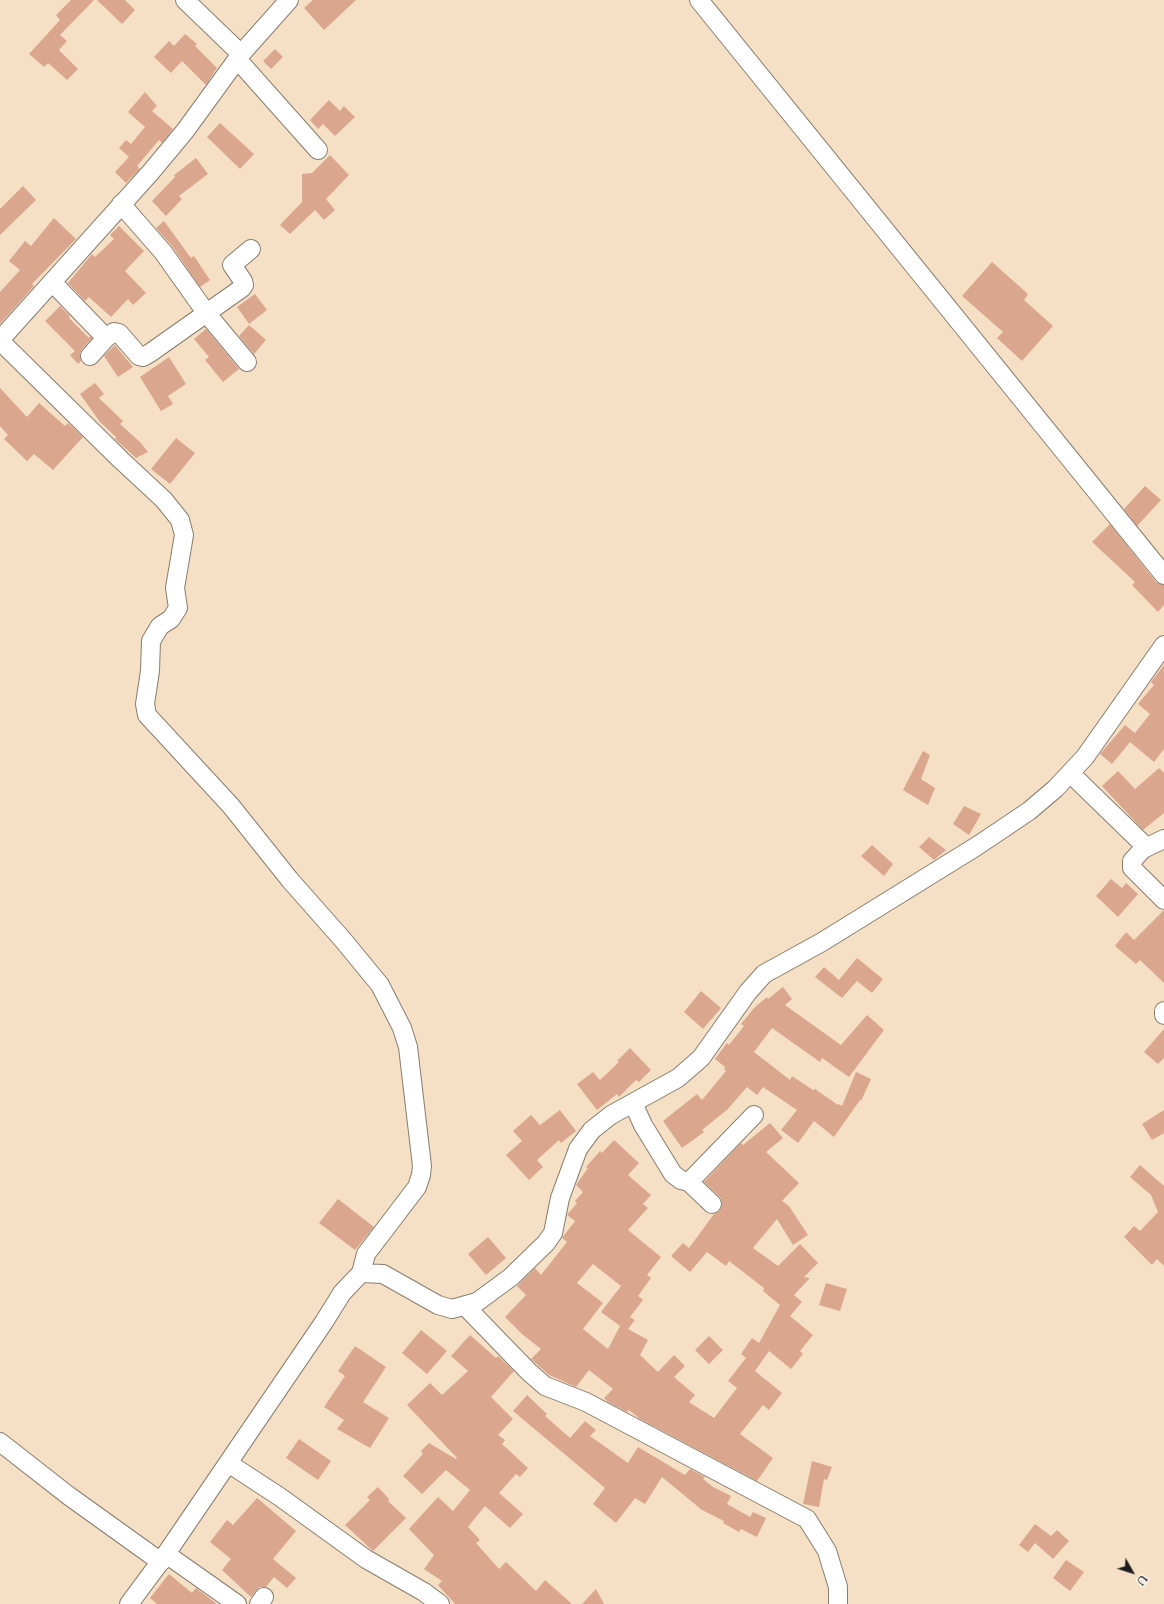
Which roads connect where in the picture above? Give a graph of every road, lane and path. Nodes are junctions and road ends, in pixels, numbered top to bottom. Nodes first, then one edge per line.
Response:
1 (185, 0) edge
2 (289, 0) edge
3 (699, 0) edge
4 (239, 57) junction
5 (318, 150) dead end
6 (121, 204) junction
7 (251, 249) dead end
8 (53, 283) junction
9 (207, 314) junction
10 (106, 338) junction
11 (0, 340) edge
12 (90, 356) dead end
13 (247, 362) dead end
14 (1164, 575) edge
15 (1164, 645) edge
16 (1070, 773) junction
17 (1164, 839) edge
18 (1143, 849) junction
19 (1164, 900) edge
20 (1164, 1010) edge
21 (1164, 1015) edge
22 (633, 1103) junction
23 (754, 1115) dead end
24 (689, 1182) junction
25 (712, 1204) dead end
26 (361, 1273) junction
27 (465, 1306) junction
28 (0, 1442) edge
29 (228, 1463) junction
30 (163, 1558) junction
31 (129, 1604) edge
32 (237, 1604) edge
33 (440, 1604) edge
34 (838, 1604) edge

1 - 4 street
2 - 4 street
3 - 14 street
4 - 5 street
4 - 6 street
6 - 8 street
6 - 9 street
7 - 9 street
8 - 10 street
8 - 11 street
9 - 10 street
9 - 13 street
10 - 12 street
11 - 26 street
15 - 16 street
16 - 18 street
16 - 22 street
17 - 18 street
18 - 19 street
20 - 21 street
22 - 24 street
22 - 27 street
23 - 24 street
24 - 25 street
26 - 27 street
26 - 29 street
27 - 34 street
28 - 30 street
29 - 30 street
29 - 33 street
30 - 31 street
30 - 32 street

